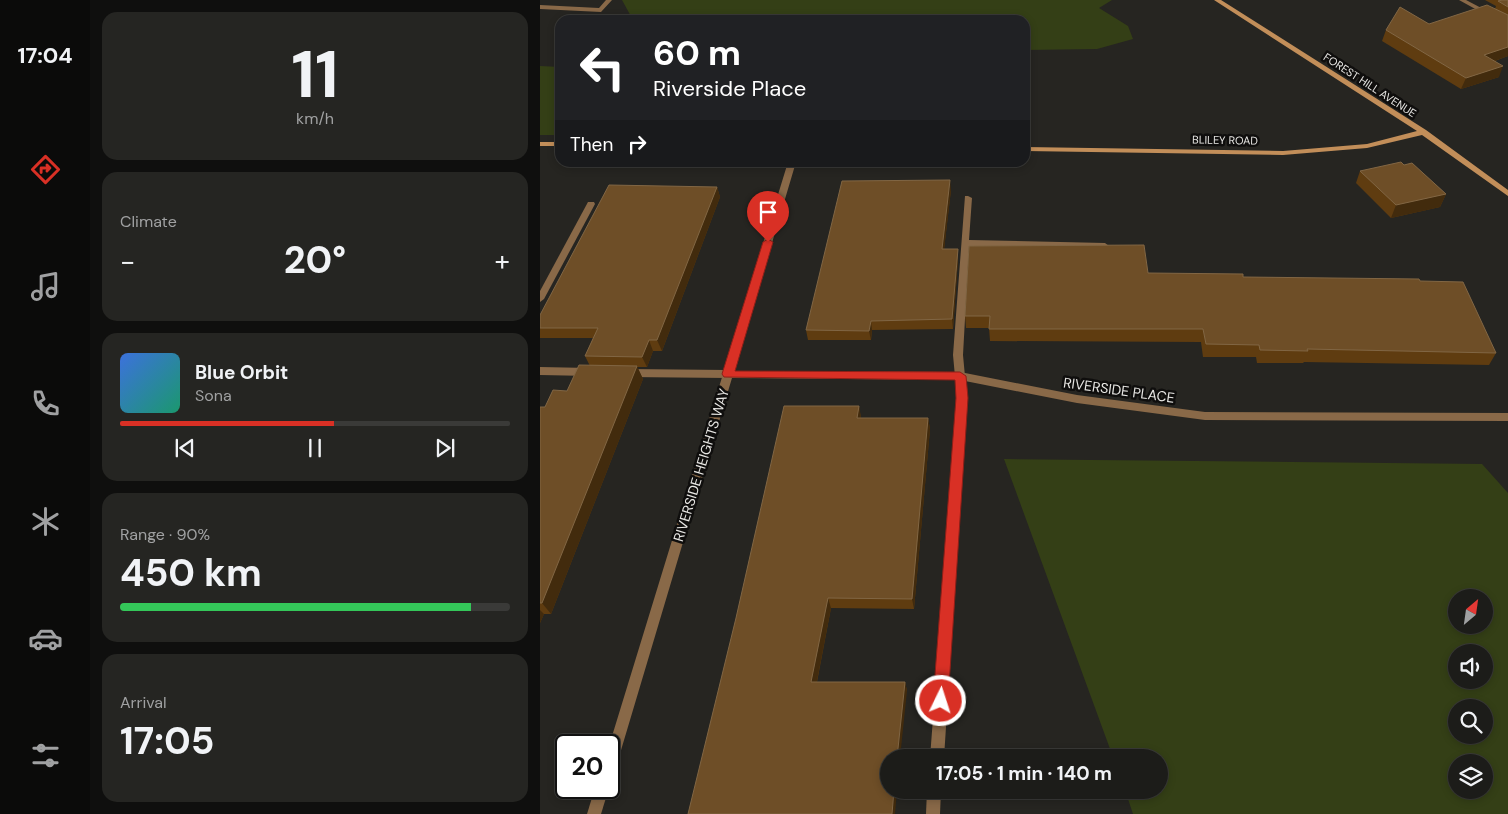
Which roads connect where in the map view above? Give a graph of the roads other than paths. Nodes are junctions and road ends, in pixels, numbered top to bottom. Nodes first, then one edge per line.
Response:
1 (609, 0) edge
2 (1217, 0) edge
3 (1462, 0) edge
4 (540, 7) edge
5 (1508, 25) edge
6 (1423, 132) junction
7 (540, 144) edge
8 (555, 144) edge
9 (1030, 149) edge
10 (790, 167) edge
11 (1508, 194) edge
12 (968, 198) dead end
13 (591, 204) dead end
14 (965, 243) junction
15 (1114, 246) edge
16 (540, 299) edge
17 (540, 371) edge
18 (598, 372) edge
19 (617, 373) edge
20 (728, 374) junction
21 (960, 376) junction
22 (1508, 417) edge
23 (619, 734) edge
24 (938, 749) edge
25 (599, 799) edge
26 (934, 799) edge
27 (594, 814) edge
28 (933, 814) edge

1 - 4 street
2 - 6 main road, FOREST HILL AVENUE
3 - 5 street
6 - 9 main road, BLILEY ROAD
6 - 11 main road, FOREST HILL AVENUE
7 - 8 main road
10 - 20 street, RIVERSIDE HEIGHTS WAY
12 - 14 street
13 - 16 street
14 - 15 street
14 - 21 street
17 - 18 street
19 - 20 street, RIVERSIDE PLACE
20 - 21 street, RIVERSIDE PLACE
20 - 23 street, RIVERSIDE HEIGHTS WAY
21 - 22 street, RIVERSIDE PLACE
21 - 24 street
25 - 27 street
26 - 28 street

